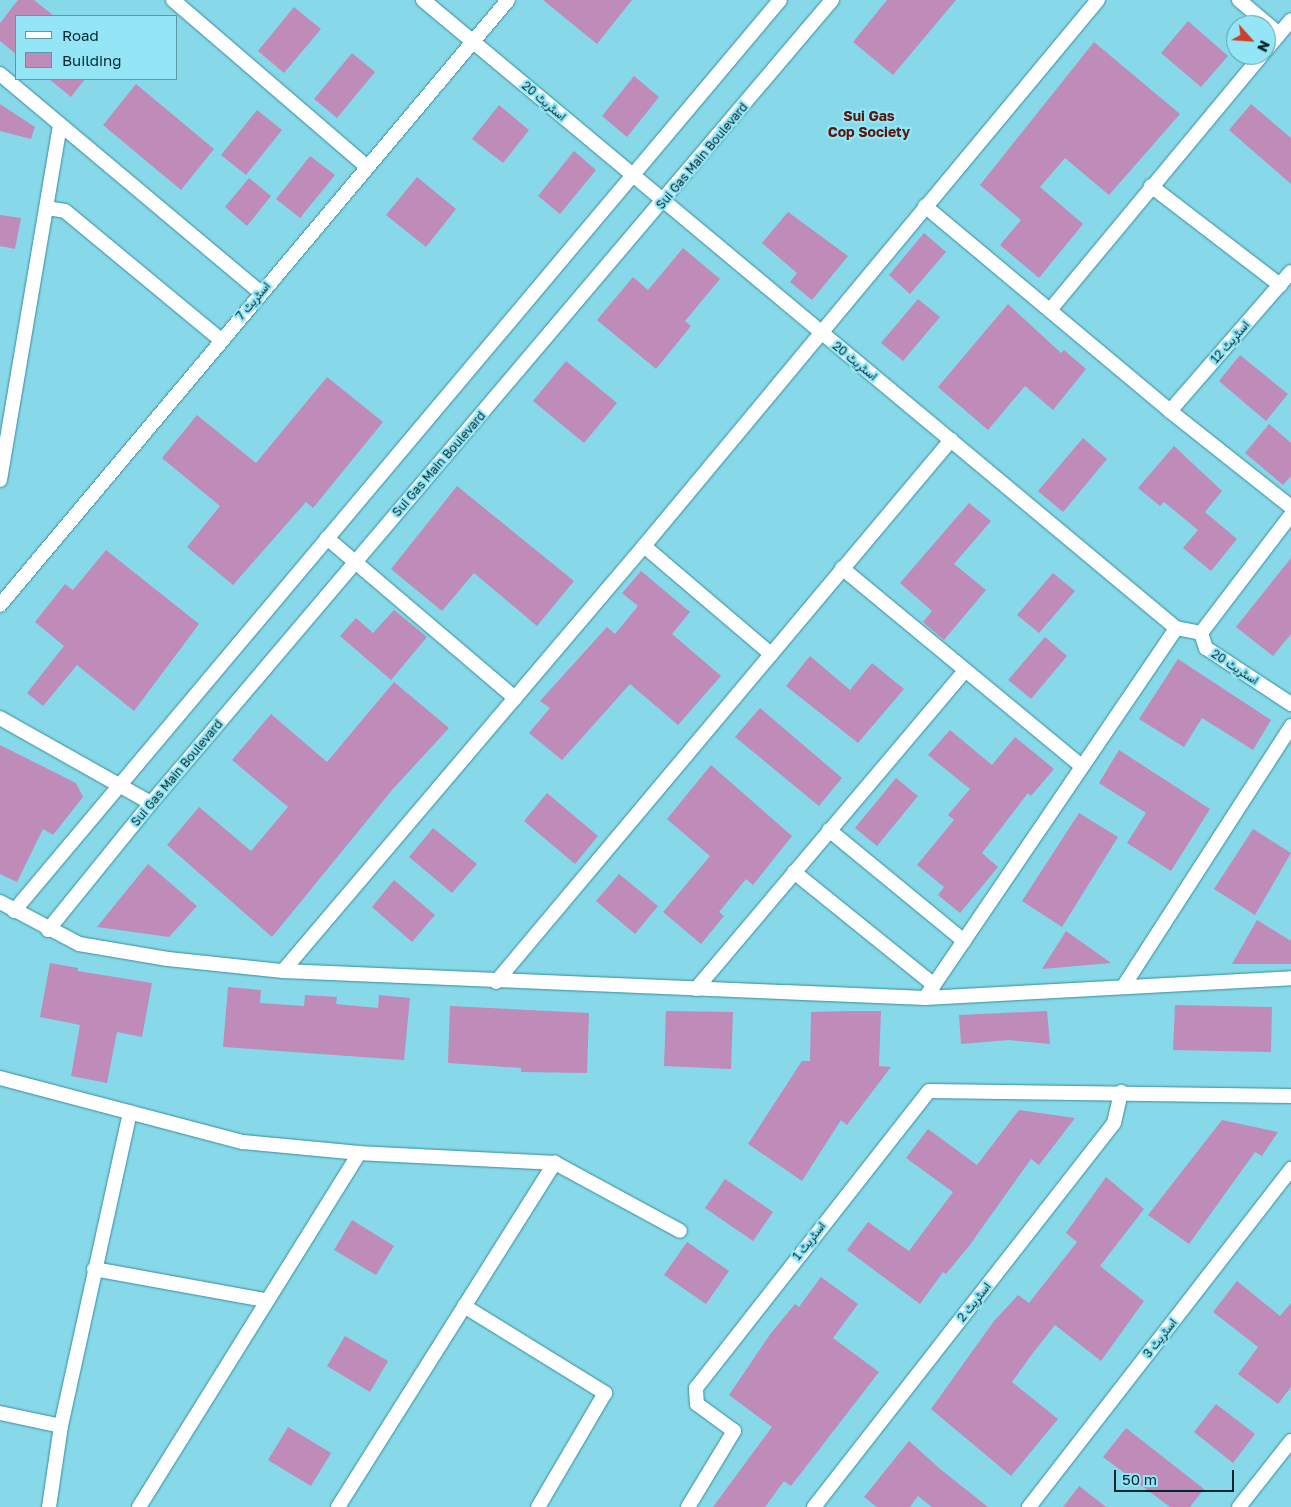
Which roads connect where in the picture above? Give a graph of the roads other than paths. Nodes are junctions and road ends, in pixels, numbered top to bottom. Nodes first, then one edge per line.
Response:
1 (173, 0) edge
2 (423, 0) edge
3 (508, 0) edge
4 (780, 0) edge
5 (832, 0) edge
6 (1098, 0) edge
7 (1239, 0) edge
8 (1291, 20) edge
9 (1279, 34) junction
10 (1276, 38) edge
11 (473, 42) junction
12 (1254, 65) edge
13 (0, 74) edge
14 (60, 126) junction
15 (366, 166) junction
16 (633, 175) junction
17 (1151, 186) junction
18 (664, 201) junction
19 (925, 206) junction
20 (47, 208) junction
21 (1291, 272) edge
22 (1280, 285) junction
23 (260, 292) junction
24 (1050, 310) junction
25 (821, 333) junction
26 (221, 340) junction
27 (1170, 411) junction
28 (951, 440) junction
29 (0, 480) edge
30 (1291, 507) edge
31 (1291, 515) edge
32 (327, 538) junction
33 (644, 546) junction
34 (355, 561) junction
35 (842, 568) junction
36 (0, 606) edge
37 (1176, 628) junction
38 (1201, 632) junction
39 (771, 654) junction
40 (964, 672) junction
41 (515, 698) junction
42 (1291, 704) edge
43 (0, 718) edge
44 (1291, 726) edge
45 (1080, 765) junction
46 (122, 785) junction
47 (151, 803) junction
48 (829, 830) junction
49 (794, 872) junction
50 (0, 902) edge
51 (14, 910) junction
52 (48, 930) junction
53 (964, 941) junction
54 (283, 971) junction
55 (1291, 978) edge
56 (496, 982) junction
57 (1124, 984) junction
58 (934, 985) junction
59 (696, 989) junction
60 (925, 998) junction
61 (0, 1078) edge
62 (1121, 1092) junction
63 (1291, 1096) edge
64 (130, 1112) junction
65 (359, 1153) junction
66 (555, 1163) junction
67 (1291, 1169) edge
68 (680, 1232) dead end
69 (94, 1269) junction
70 (265, 1300) junction
71 (464, 1306) junction
72 (0, 1413) edge
73 (61, 1426) junction
74 (1291, 1441) edge
75 (49, 1507) edge
76 (139, 1507) edge
77 (338, 1507) edge
78 (538, 1507) edge
79 (688, 1507) edge
80 (814, 1507) edge
81 (1029, 1507) edge
82 (1239, 1507) edge

1 - 15 street
2 - 11 street, اسٹریٹ 20
3 - 11 street, اسٹریٹ 7
4 - 16 street
5 - 18 street, Sui Gas Main Boulevard
6 - 19 street
7 - 9 street
8 - 9 street
9 - 10 street
11 - 15 street, اسٹریٹ 7
11 - 16 street, اسٹریٹ 20
12 - 17 street
13 - 14 street
14 - 20 street
14 - 23 street
15 - 23 street, اسٹریٹ 7
16 - 18 street, اسٹریٹ 20
16 - 32 street
17 - 22 street
17 - 24 street
18 - 25 street, اسٹریٹ 20
18 - 34 street, Sui Gas Main Boulevard
19 - 24 street
19 - 25 street
20 - 26 street
20 - 29 street
21 - 22 street, اسٹریٹ 12
22 - 27 street, اسٹریٹ 12
23 - 26 street, اسٹریٹ 7
24 - 27 street
25 - 28 street, اسٹریٹ 20
25 - 33 street
26 - 36 street, اسٹریٹ 7
27 - 30 street
28 - 35 street
28 - 37 street, اسٹریٹ 20
31 - 38 street
32 - 34 street
32 - 46 street
33 - 39 street
33 - 41 street
34 - 41 street
34 - 47 street, Sui Gas Main Boulevard
35 - 39 street
35 - 40 street
37 - 38 street
37 - 45 street
38 - 42 street, اسٹریٹ 20
39 - 56 street
40 - 45 street
40 - 48 street
41 - 54 street
43 - 46 street
44 - 57 street
45 - 53 street
46 - 47 street
46 - 51 street
47 - 52 street, Sui Gas Main Boulevard
48 - 49 street
48 - 53 street
49 - 58 street
49 - 59 street
50 - 51 street
51 - 52 street
52 - 54 street
53 - 58 street
54 - 56 street
55 - 57 street
56 - 59 street
57 - 60 street
58 - 60 street
59 - 60 street
61 - 64 street
62 - 63 street
62 - 79 street, اسٹریٹ 1
62 - 80 street, اسٹریٹ 2
64 - 65 street
64 - 69 street
65 - 66 street
65 - 70 street
66 - 68 street
66 - 71 street
67 - 81 street, اسٹریٹ 3
69 - 70 street
69 - 73 street
70 - 76 street
71 - 77 street
71 - 78 street
72 - 73 street
73 - 75 street
74 - 82 street

